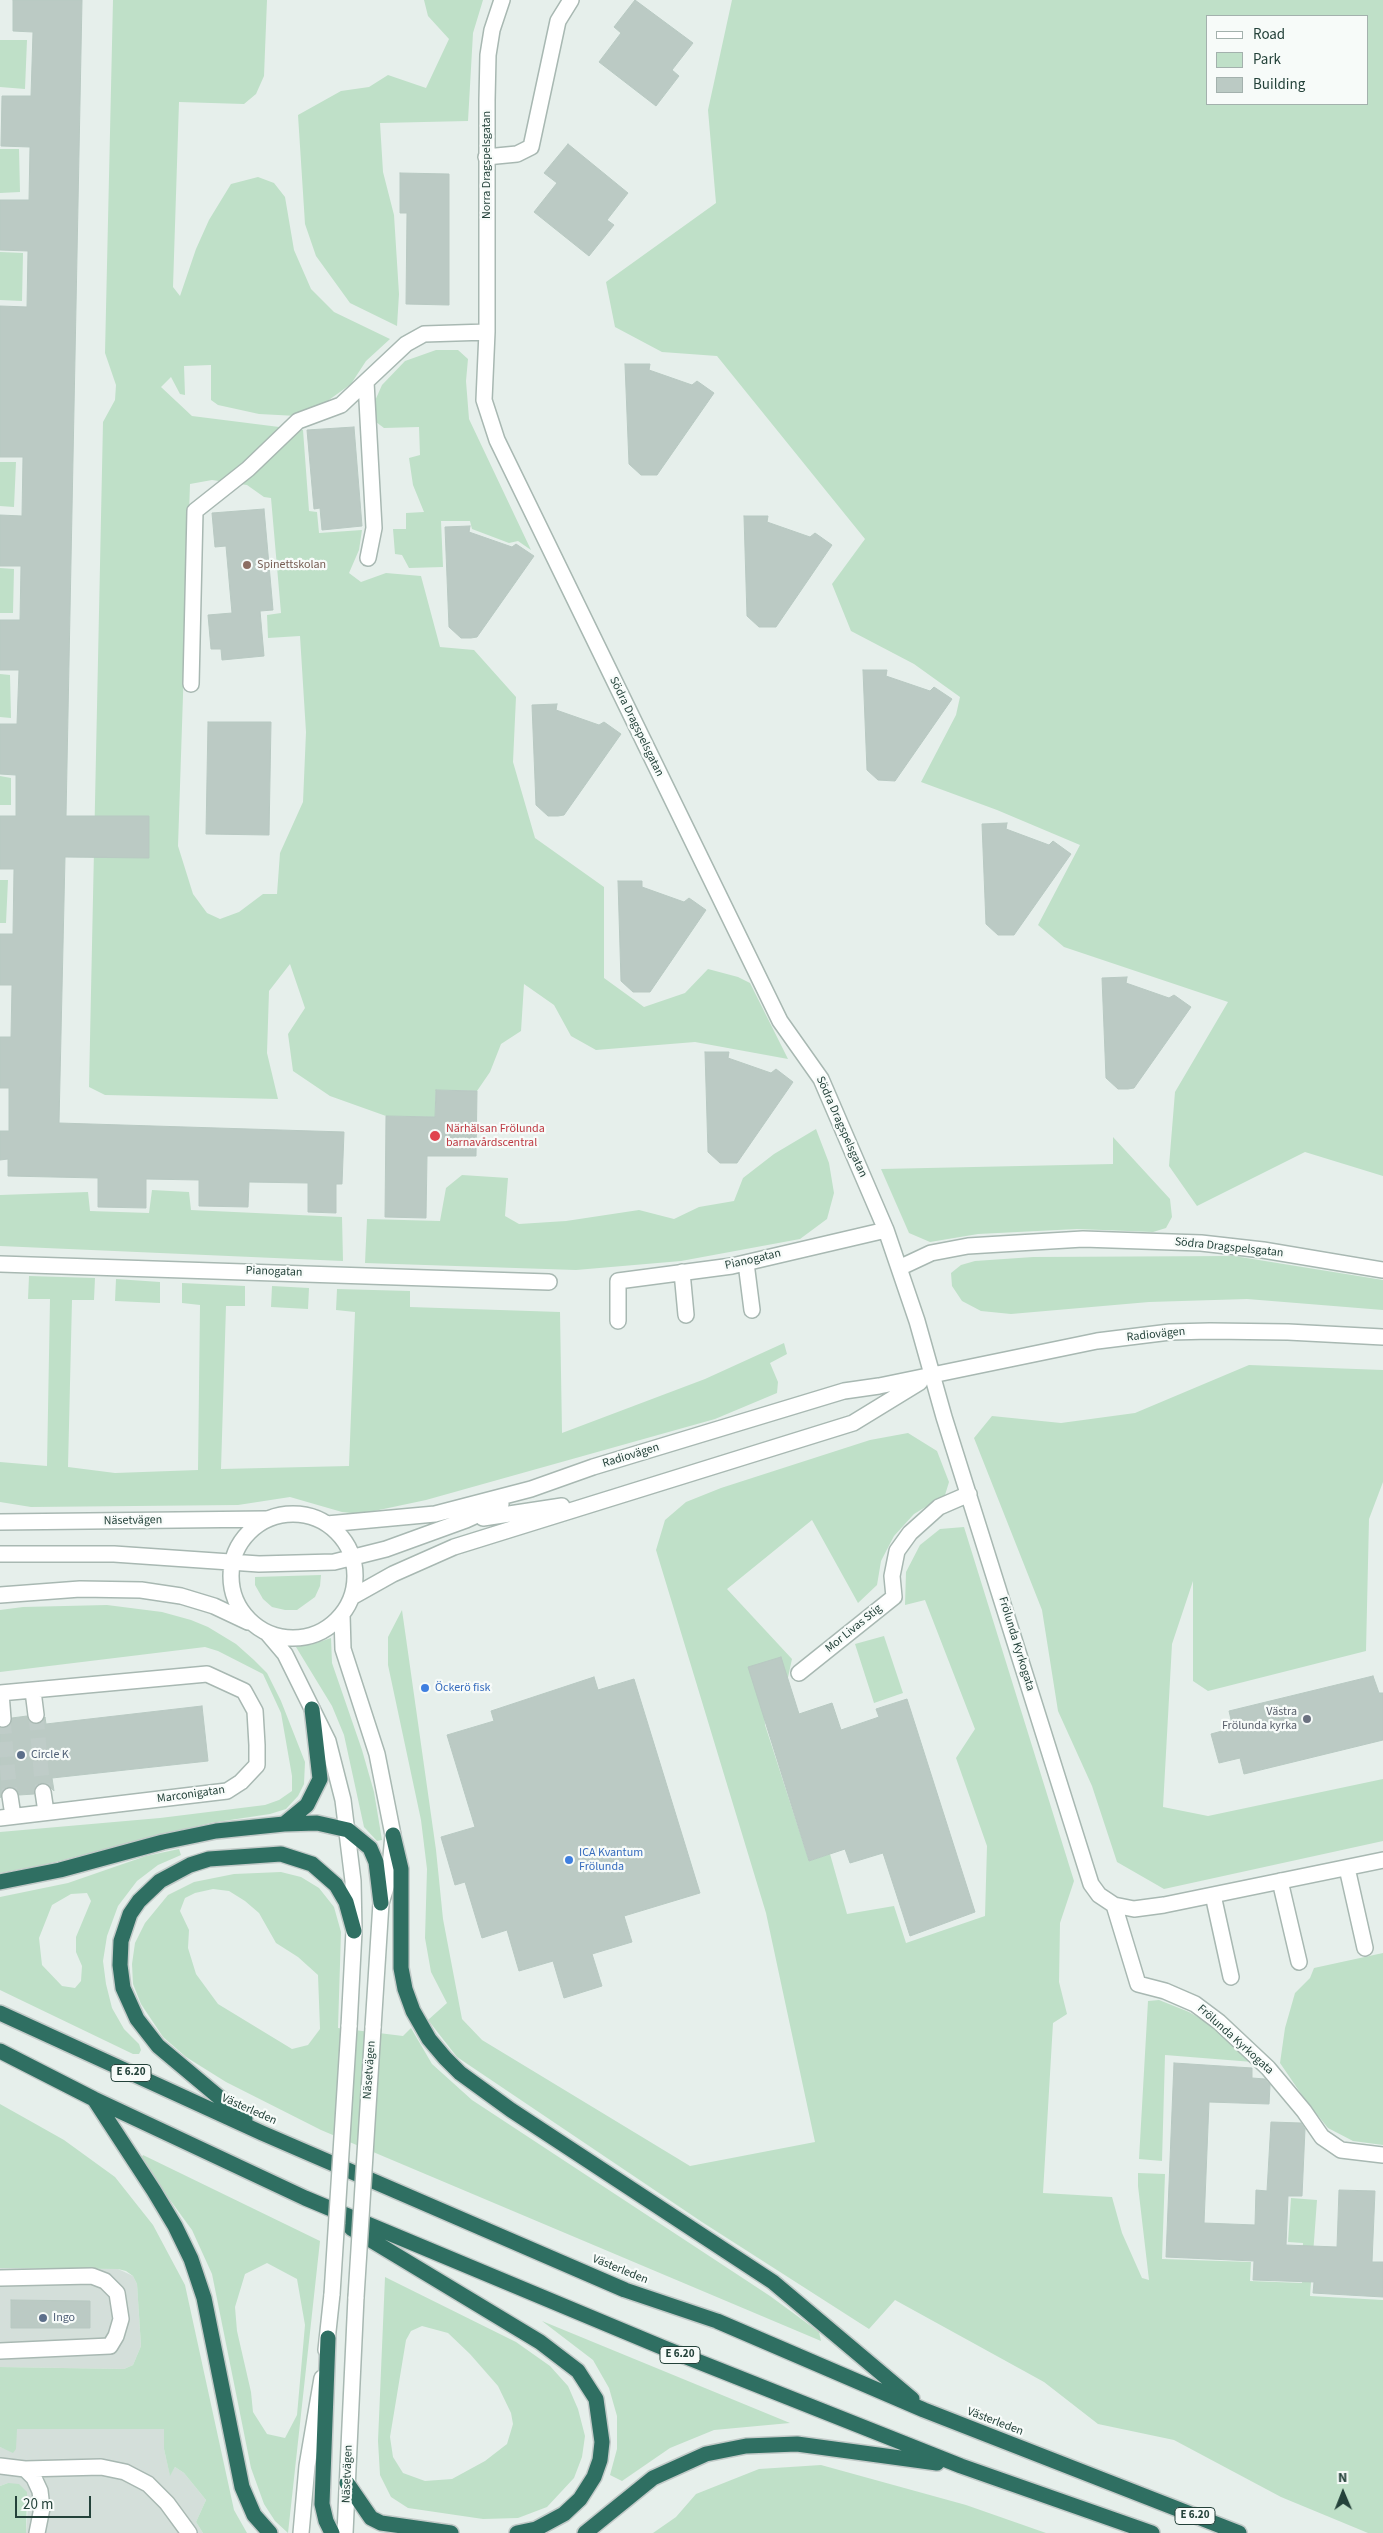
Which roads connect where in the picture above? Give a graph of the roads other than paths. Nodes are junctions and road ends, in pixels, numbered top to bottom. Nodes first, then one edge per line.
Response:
1 (502, 0) edge
2 (571, 0) edge
3 (486, 157) junction
4 (487, 332) junction
5 (366, 382) junction
6 (368, 558) dead end
7 (191, 684) dead end
8 (886, 1230) junction
9 (746, 1263) junction
10 (0, 1264) edge
11 (899, 1268) junction
12 (1383, 1270) edge
13 (682, 1272) junction
14 (549, 1282) dead end
15 (752, 1310) dead end
16 (686, 1315) dead end
17 (618, 1321) dead end
18 (1383, 1337) edge
19 (932, 1375) junction
20 (532, 1489) junction
21 (969, 1494) junction
22 (608, 1499) junction
23 (0, 1515) edge
24 (267, 1519) junction
25 (466, 1520) junction
26 (0, 1522) edge
27 (31, 1523) junction
28 (327, 1524) junction
29 (0, 1554) edge
30 (353, 1558) junction
31 (232, 1562) junction
32 (0, 1595) edge
33 (352, 1597) junction
34 (342, 1615) junction
35 (251, 1623) junction
36 (268, 1634) junction
37 (799, 1673) dead end
38 (33, 1691) junction
39 (0, 1693) edge
40 (312, 1709) junction
41 (36, 1715) tunnel mouth
42 (3, 1719) dead end
43 (43, 1792) tunnel mouth
44 (10, 1796) tunnel mouth
45 (46, 1812) junction
46 (6, 1817) edge
47 (284, 1824) junction
48 (348, 1830) junction
49 (393, 1834) junction
50 (1383, 1860) edge
51 (1347, 1868) junction
52 (0, 1882) edge
53 (1280, 1882) junction
54 (1213, 1895) junction
55 (382, 1903) junction
56 (1114, 1905) junction
57 (354, 1931) junction
58 (1365, 1948) dead end
59 (1299, 1962) dead end
60 (1231, 1977) dead end
61 (0, 2013) edge
62 (0, 2051) edge
63 (94, 2099) junction
64 (262, 2133) junction
65 (1383, 2156) edge
66 (305, 2198) junction
67 (0, 2278) edge
68 (328, 2338) junction
69 (0, 2351) edge
70 (924, 2410) junction
71 (0, 2466) edge
72 (961, 2466) junction
73 (25, 2469) junction
74 (347, 2484) junction
75 (37, 2533) edge
76 (189, 2533) edge
77 (270, 2533) edge
78 (301, 2533) edge
79 (332, 2533) edge
80 (345, 2533) edge
81 (451, 2533) edge
82 (517, 2533) edge
83 (585, 2533) edge
84 (1152, 2533) edge
85 (1238, 2533) edge

1 - 3 street, Norra Dragspelsgatan
2 - 3 street
3 - 4 street, Norra Dragspelsgatan
4 - 5 street
4 - 8 street, Södra Dragspelsgatan
5 - 6 street
5 - 7 street
8 - 9 street, Pianogatan
8 - 11 street, Södra Dragspelsgatan
9 - 13 street, Pianogatan
9 - 15 street
10 - 14 street, Pianogatan
11 - 12 street, Södra Dragspelsgatan
11 - 19 street, Södra Dragspelsgatan
13 - 16 street
13 - 17 street, Pianogatan
18 - 19 street, Radiovägen
19 - 20 street, Radiovägen
19 - 21 street, Frölunda Kyrkogata
19 - 22 street, Radiovägen
20 - 25 street
20 - 28 street, Radiovägen
21 - 37 street, Mor Livas Stig
21 - 56 street, Frölunda Kyrkogata
22 - 25 street
22 - 33 street, Radiovägen
23 - 27 street
24 - 27 street, Näsetvägen
24 - 28 street, Näsetvägen
24 - 31 street
25 - 30 street
26 - 27 street, Näsetvägen
28 - 30 street
29 - 31 street
30 - 31 street
30 - 33 street
31 - 35 street
32 - 35 street
33 - 34 street
34 - 36 street
34 - 49 street, Näsetvägen
35 - 36 street
36 - 40 street, Näsetvägen
38 - 39 street, Marconigatan
38 - 41 street
38 - 45 street, Marconigatan
39 - 42 street
40 - 47 highway
40 - 48 street, Näsetvägen
43 - 45 street
44 - 46 street
45 - 46 street, Marconigatan
47 - 48 highway
47 - 52 highway
48 - 55 highway
48 - 57 street, Näsetvägen
49 - 55 street, Näsetvägen
49 - 70 highway
50 - 51 street
51 - 53 street
51 - 58 street
53 - 54 street
53 - 59 street
54 - 56 street
54 - 60 street
55 - 74 street, Näsetvägen, bridge
56 - 65 street, Frölunda Kyrkogata
57 - 64 highway
57 - 68 street, Näsetvägen, bridge
61 - 64 highway, Västerleden / E 6.20
62 - 63 highway, E 6.20
63 - 66 highway, E 6.20
63 - 77 highway
64 - 70 highway, Västerleden / E 6.20
66 - 72 highway, E 6.20
66 - 82 highway
67 - 69 street
68 - 78 street, Näsetvägen
68 - 79 highway
70 - 85 highway, Västerleden / E 6.20
71 - 73 street
72 - 83 highway
72 - 84 highway, E 6.20
73 - 75 street
73 - 76 street
74 - 80 street, Näsetvägen
74 - 81 highway

